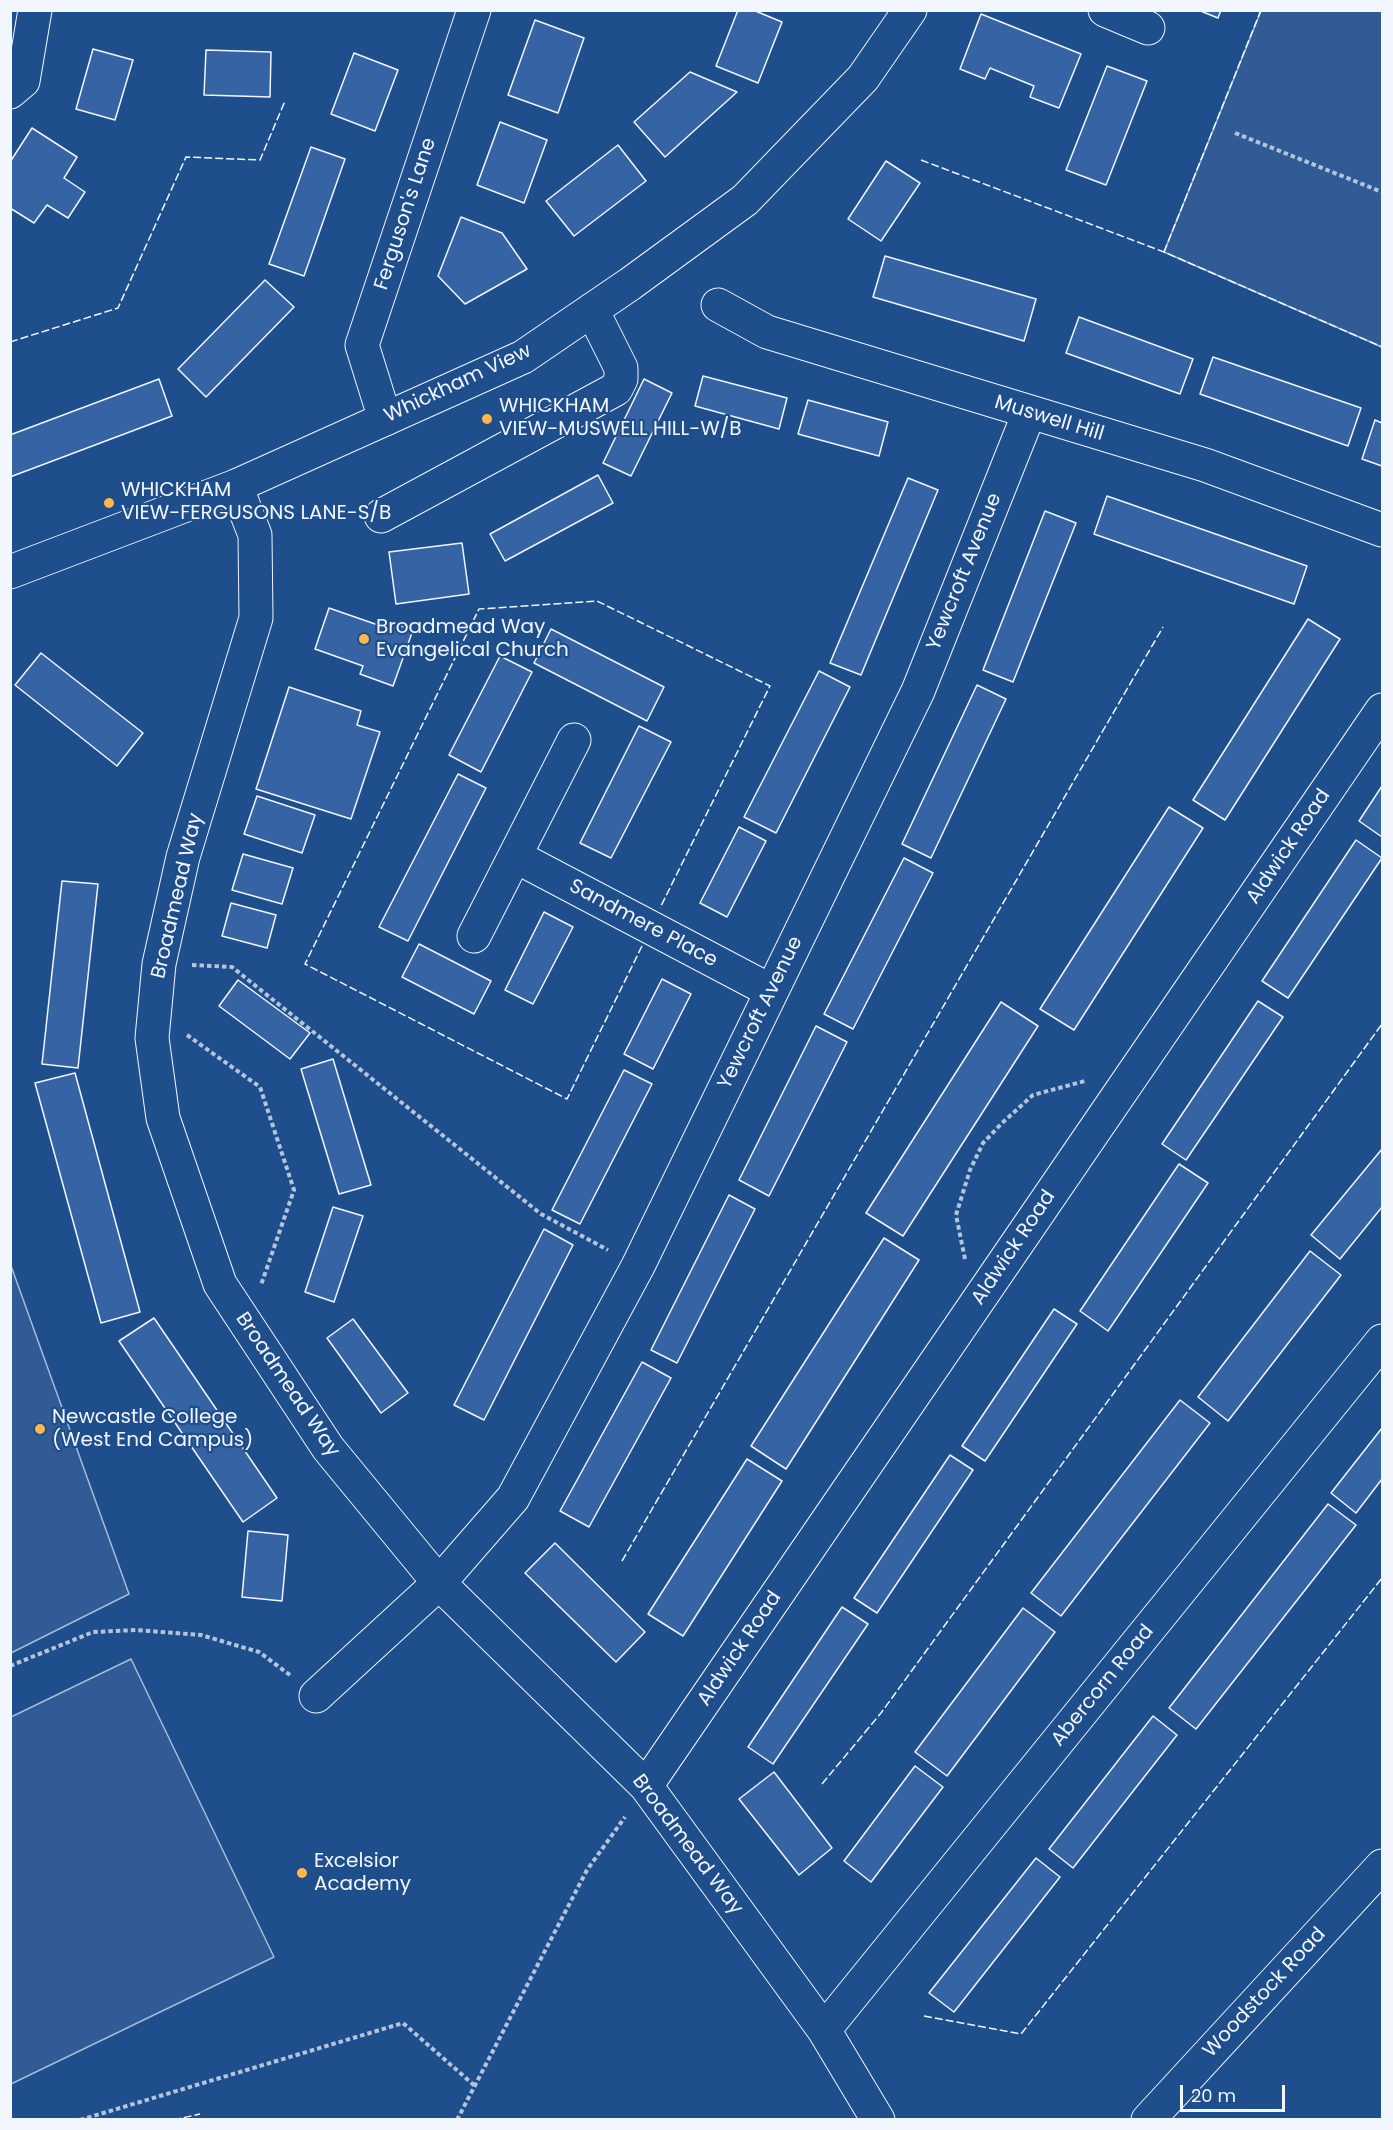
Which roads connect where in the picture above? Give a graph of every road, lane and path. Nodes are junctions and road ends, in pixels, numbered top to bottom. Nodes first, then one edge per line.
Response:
1 (35, 10) edge
2 (474, 10) edge
3 (910, 10) edge
4 (1105, 10) edge
5 (1148, 28) dead end
6 (10, 92) edge
7 (1235, 133) dead end
8 (1383, 192) edge
9 (718, 305) dead end
10 (592, 310) junction
11 (1029, 413) junction
12 (385, 419) junction
13 (236, 486) junction
14 (381, 516) dead end
15 (1383, 530) edge
16 (10, 572) edge
17 (1383, 710) edge
18 (574, 740) dead end
19 (515, 856) junction
20 (474, 936) dead end
21 (159, 964) junction
22 (771, 992) junction
23 (155, 1012) junction
24 (1120, 1094) junction
25 (638, 1266) junction
26 (987, 1288) junction
27 (247, 1326) junction
28 (1383, 1341) edge
29 (440, 1583) junction
30 (10, 1666) edge
31 (316, 1696) joint
32 (646, 1786) junction
33 (1383, 1866) edge
34 (824, 2030) junction
35 (475, 2086) junction
36 (80, 2120) edge
37 (457, 2120) edge
38 (878, 2120) edge
39 (1148, 2120) edge

1 - 6 street
2 - 12 street, Ferguson's Lane
3 - 10 street, Whickham View
4 - 5 street
7 - 8 path
9 - 11 street, Muswell Hill
10 - 12 street, Whickham View
10 - 14 street
11 - 15 street, Muswell Hill
11 - 22 street, Yewcroft Avenue
12 - 13 street, Whickham View
13 - 16 street, Whickham View
13 - 21 street, Broadmead Way
17 - 24 street, Aldwick Road
18 - 19 street
19 - 20 street
19 - 22 street, Sandmere Place
21 - 23 street, Broadmead Way
21 - 25 path
22 - 25 street, Yewcroft Avenue
23 - 27 street, Broadmead Way
23 - 27 path
24 - 26 street, Aldwick Road
24 - 26 path
25 - 29 street, Yewcroft Avenue
26 - 32 street, Aldwick Road
27 - 29 street, Broadmead Way
28 - 34 street, Abercorn Road
29 - 31 street, Yewcroft Avenue
29 - 32 street, Broadmead Way
30 - 31 path
32 - 34 street, Broadmead Way
32 - 35 path
33 - 39 street, Woodstock Road
34 - 38 street, Broadmead Way
35 - 36 path
35 - 37 path

